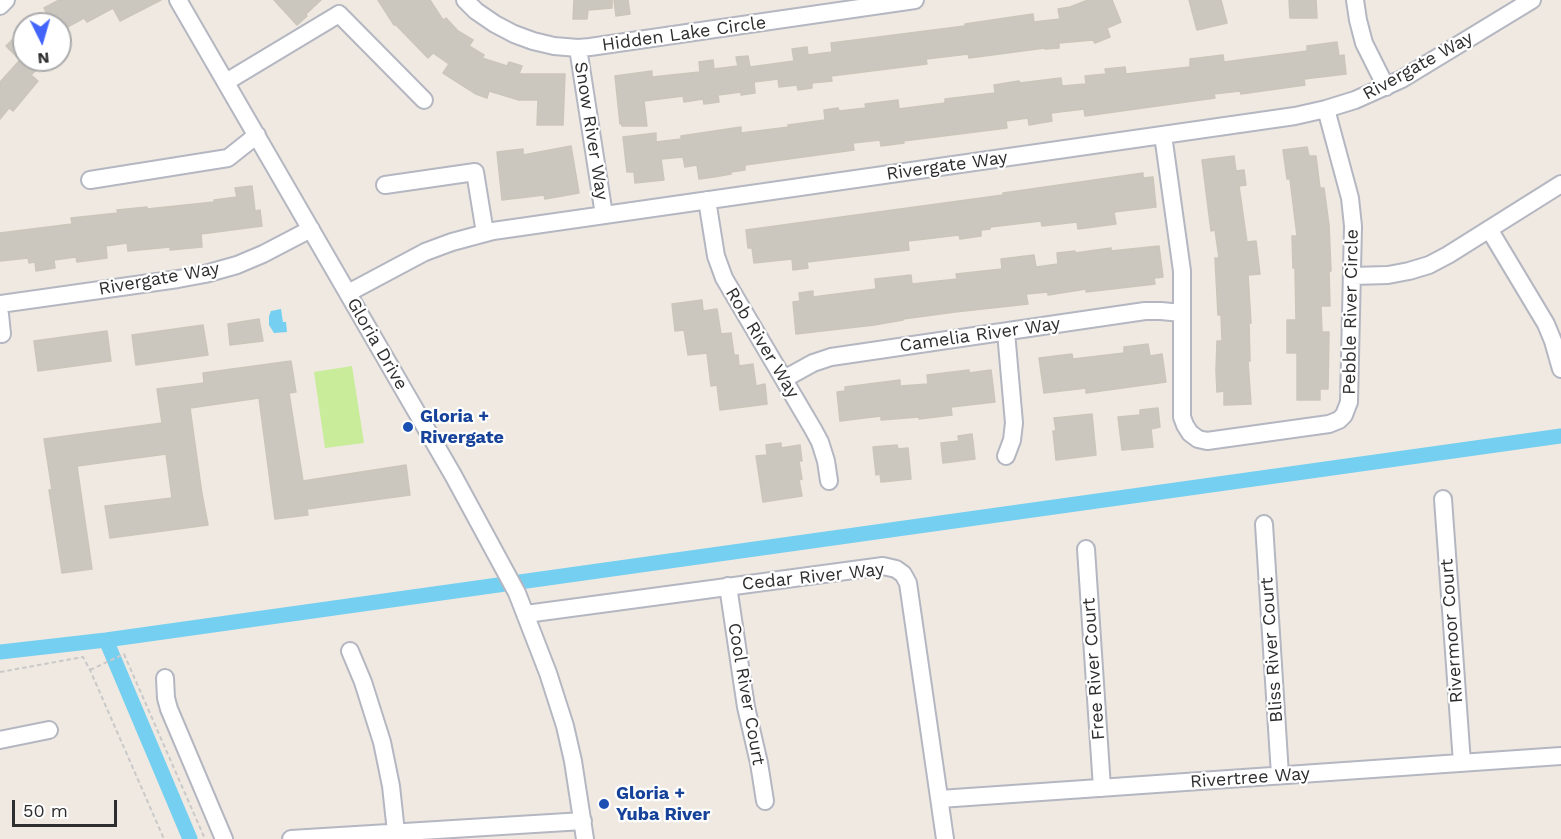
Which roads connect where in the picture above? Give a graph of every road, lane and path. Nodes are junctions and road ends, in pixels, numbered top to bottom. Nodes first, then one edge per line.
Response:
1 (6, 0) edge
2 (178, 0) edge
3 (465, 0) edge
4 (915, 0) edge
5 (1355, 0) edge
6 (1532, 0) edge
7 (0, 6) edge
8 (578, 48) junction
9 (226, 82) junction
10 (1386, 87) junction
11 (424, 100) dead end
12 (1326, 109) junction
13 (257, 135) junction
14 (1162, 135) junction
15 (90, 180) dead end
16 (1561, 184) edge
17 (385, 185) dead end
18 (707, 200) junction
19 (604, 215) junction
20 (311, 229) junction
21 (1489, 229) junction
22 (485, 233) junction
23 (1352, 276) junction
24 (348, 293) junction
25 (0, 304) edge
26 (1182, 313) junction
27 (0, 314) edge
28 (1006, 332) junction
29 (2, 333) dead end
30 (1561, 369) edge
31 (784, 379) junction
32 (1006, 456) dead end
33 (829, 481) dead end
34 (1443, 499) dead end
35 (1264, 524) dead end
36 (1086, 549) dead end
37 (728, 586) junction
38 (526, 614) junction
39 (350, 651) dead end
40 (90, 670) junction
41 (0, 672) edge
42 (165, 678) dead end
43 (49, 730) dead end
44 (0, 740) edge
45 (1561, 756) edge
46 (1462, 763) junction
47 (1280, 775) junction
48 (1102, 788) junction
49 (940, 799) junction
50 (765, 801) dead end
51 (583, 820) junction
52 (396, 832) junction
53 (164, 839) edge
54 (205, 839) edge
55 (224, 839) edge
56 (291, 839) edge
57 (585, 839) edge
58 (945, 839) edge

1 - 7 street
2 - 9 street, Gloria Drive
3 - 8 street, Hidden Lake Circle
4 - 8 street, Hidden Lake Circle
5 - 10 street
6 - 10 street, Rivergate Way
8 - 19 street, Snow River Way
9 - 11 street
9 - 13 street, Gloria Drive
10 - 12 street, Rivergate Way
12 - 14 street, Rivergate Way
12 - 23 street, Pebble River Circle
13 - 15 street
13 - 20 street, Gloria Drive
14 - 18 street, Rivergate Way
14 - 26 street, Pebble River Circle
16 - 21 street
17 - 22 street
18 - 19 street, Rivergate Way
18 - 31 street, Rob River Way
19 - 22 street, Rivergate Way
20 - 24 street, Gloria Drive
20 - 25 street, Rivergate Way
21 - 23 street
21 - 30 street
22 - 24 street, Rivergate Way
23 - 26 street, Pebble River Circle
24 - 38 street, Gloria Drive
26 - 28 street, Camelia River Way
27 - 29 street
28 - 31 street, Camelia River Way
28 - 32 street
31 - 33 street, Rob River Way
34 - 46 street, Rivermoor Court
35 - 47 street, Bliss River Court
36 - 48 street, Free River Court
37 - 38 street, Cedar River Way
37 - 49 street, Cedar River Way
37 - 50 street, Cool River Court
38 - 51 street, Gloria Drive
39 - 52 street
40 - 41 path
40 - 53 path
40 - 54 path
42 - 55 street
43 - 44 street
45 - 46 street, Rivertree Way
46 - 47 street, Rivertree Way
47 - 48 street, Rivertree Way
48 - 49 street, Rivertree Way
49 - 58 street, Cedar River Way
51 - 52 street
51 - 57 street, Gloria Drive
52 - 56 street

